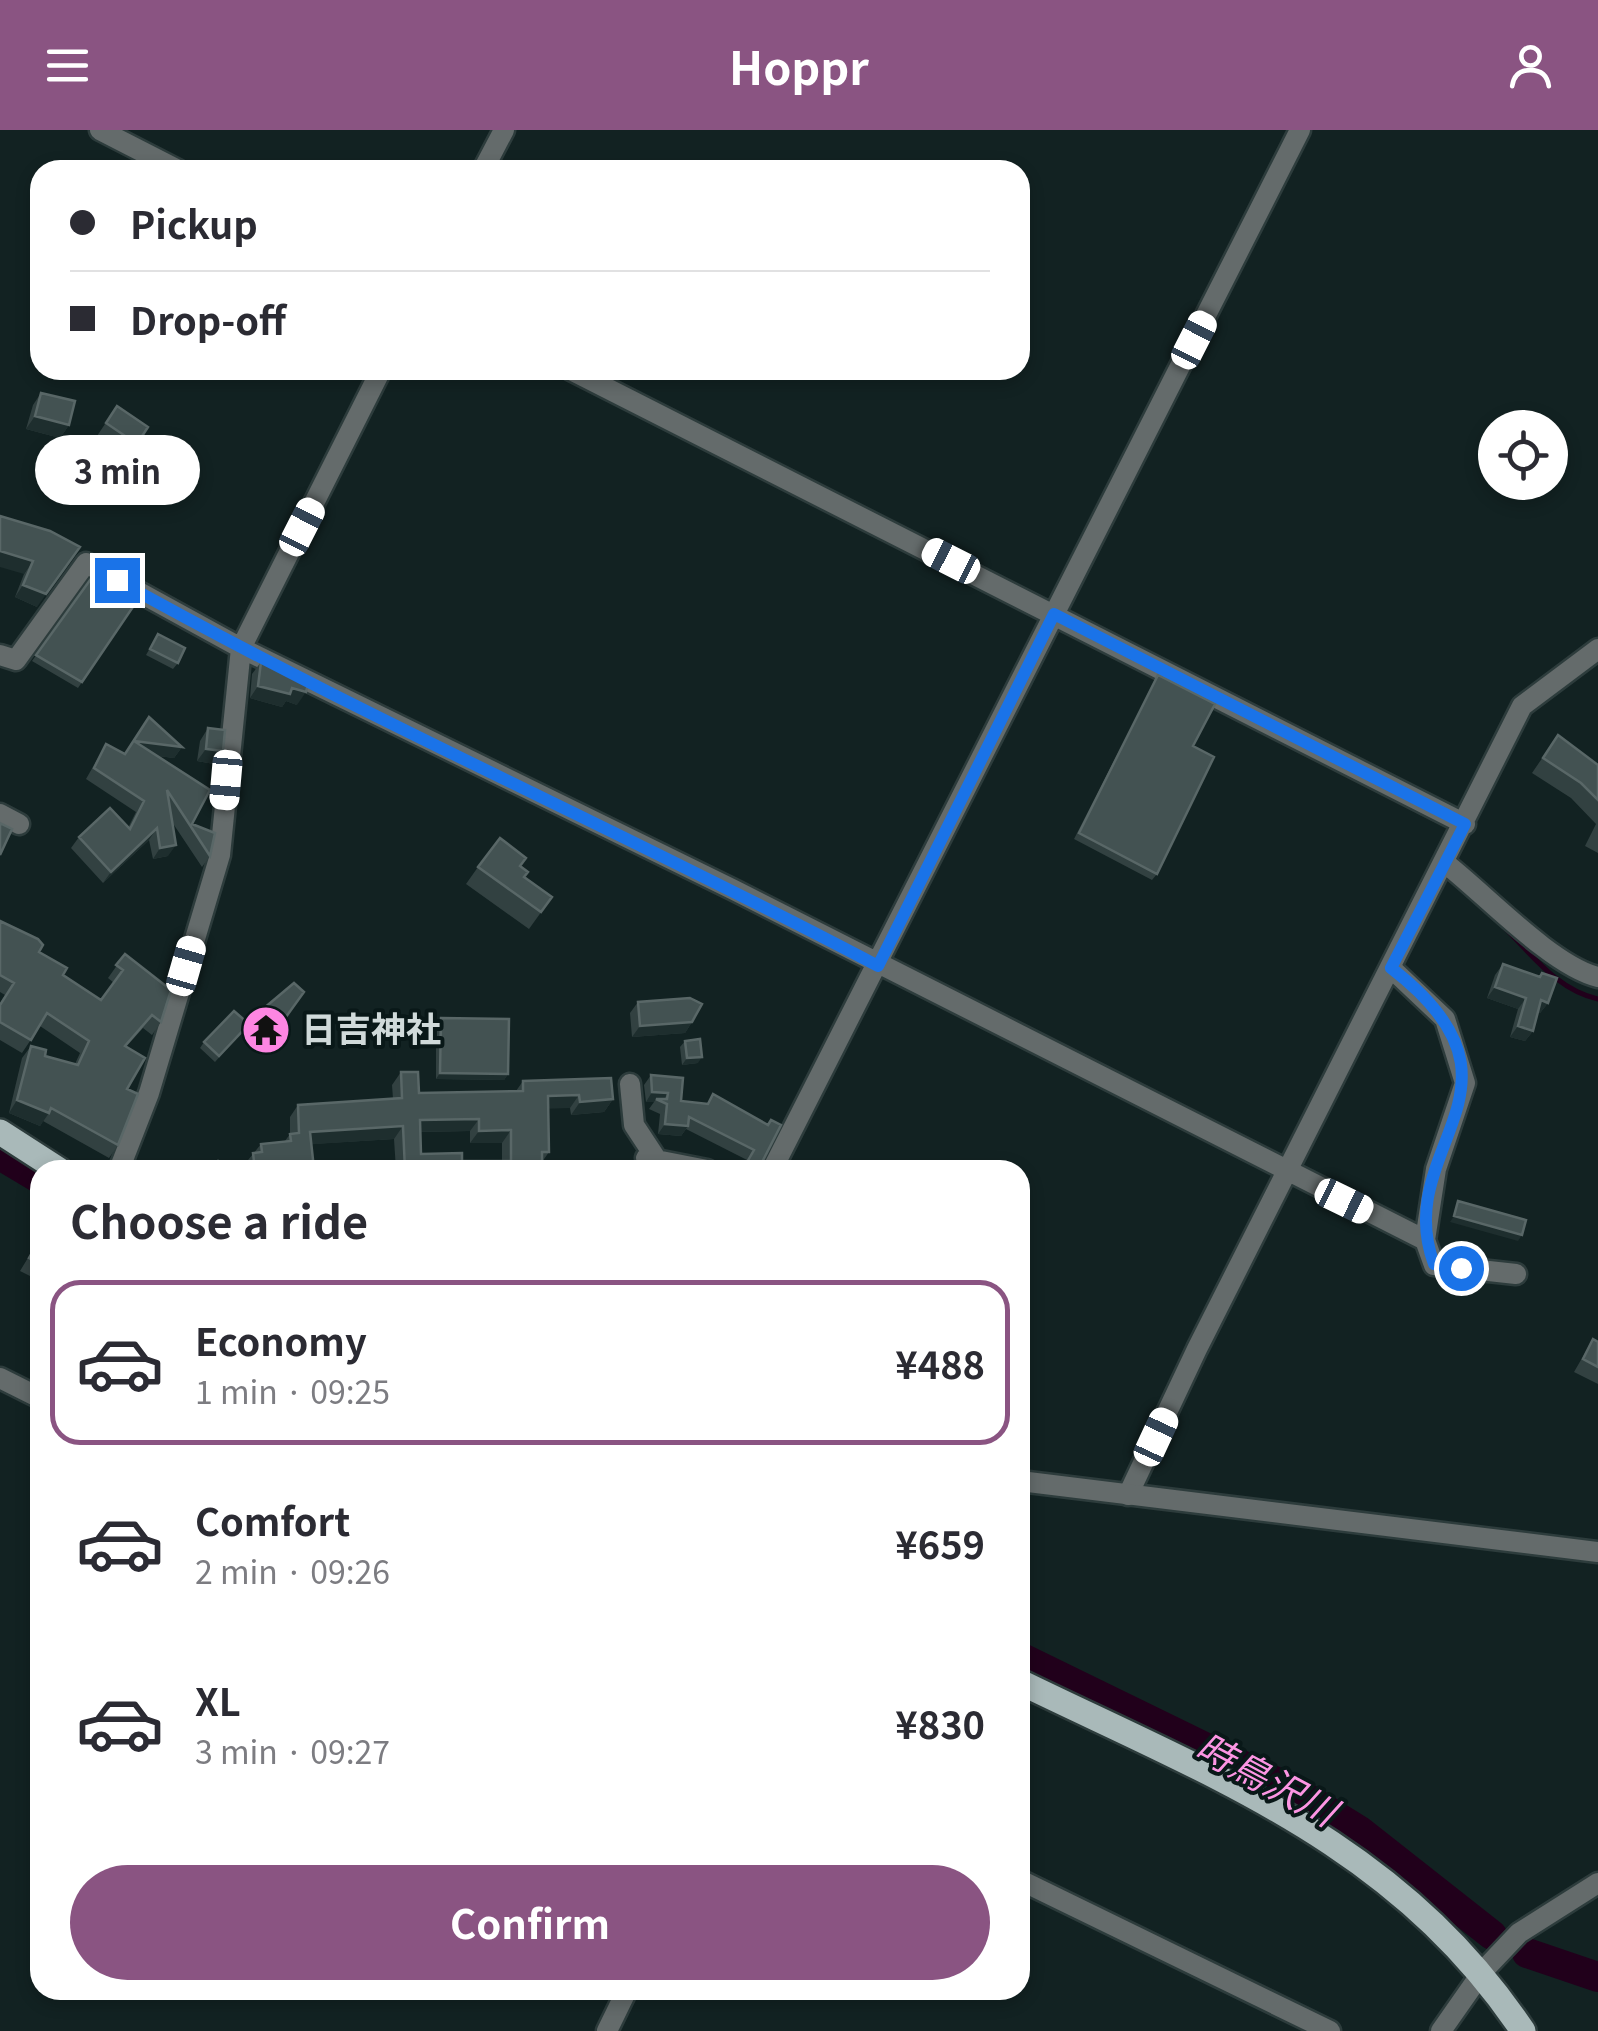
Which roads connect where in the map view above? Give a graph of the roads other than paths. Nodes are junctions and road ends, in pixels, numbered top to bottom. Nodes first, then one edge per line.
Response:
1 (100, 130) edge
2 (504, 130) edge
3 (1300, 130) edge
4 (158, 160) edge
5 (488, 160) edge
6 (376, 380) edge
7 (590, 380) edge
8 (1054, 614) junction
9 (241, 648) junction
10 (1598, 649) edge
11 (0, 654) edge
12 (1465, 824) junction
13 (1444, 863) junction
14 (1598, 956) edge
15 (878, 966) junction
16 (1391, 968) junction
17 (1591, 976) edge
18 (630, 1084) dead end
19 (0, 1132) edge
20 (43, 1160) edge
21 (123, 1160) edge
22 (654, 1160) edge
23 (777, 1160) edge
24 (1286, 1173) junction
25 (1425, 1240) junction
26 (1516, 1274) dead end
27 (0, 1378) edge
28 (30, 1393) edge
29 (1030, 1482) edge
30 (1128, 1495) junction
31 (1598, 1552) edge
32 (1030, 1687) edge
33 (1598, 1883) edge
34 (1030, 1885) edge
35 (1483, 1971) junction
36 (622, 2000) edge
37 (607, 2031) edge
38 (1330, 2031) edge
39 (1442, 2031) edge
40 (1523, 2031) edge

1 - 4 street
2 - 5 street
3 - 8 street
6 - 9 street
7 - 8 street
8 - 12 street
8 - 15 street
9 - 11 street
9 - 15 street
9 - 21 street
10 - 12 street
12 - 13 street
13 - 16 street
13 - 17 street
14 - 17 street
15 - 23 street
15 - 24 street
16 - 24 street
16 - 25 street
18 - 22 street
19 - 20 main road
24 - 25 street
24 - 30 street
25 - 26 street
27 - 28 street
29 - 30 street
30 - 31 street
32 - 35 main road
33 - 35 street
34 - 38 street
35 - 39 street
35 - 40 main road
36 - 37 street

